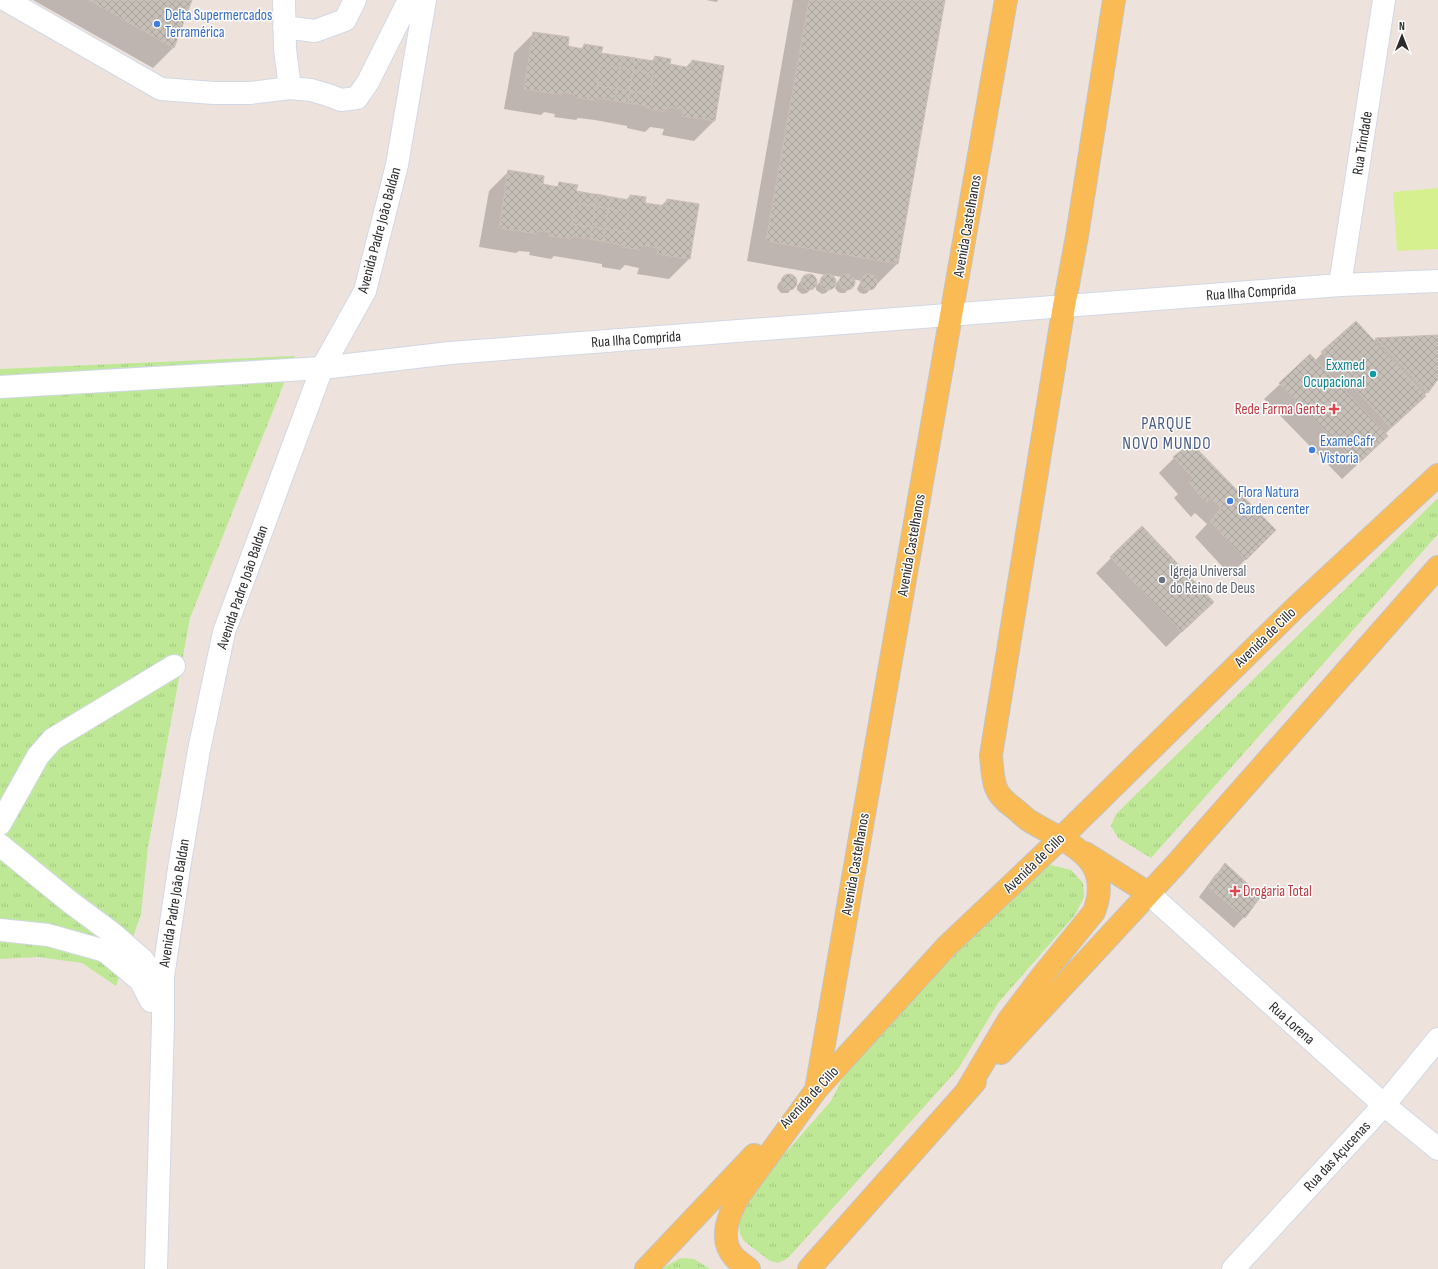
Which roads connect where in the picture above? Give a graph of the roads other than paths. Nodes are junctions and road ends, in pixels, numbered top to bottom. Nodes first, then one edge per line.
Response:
1 (6, 0) edge
2 (284, 0) edge
3 (355, 0) edge
4 (409, 0) edge
5 (425, 0) edge
6 (1006, 0) edge
7 (1114, 0) edge
8 (1384, 0) edge
9 (284, 27) junction
10 (290, 88) junction
11 (1438, 282) edge
12 (1340, 285) junction
13 (1064, 306) junction
14 (951, 315) junction
15 (322, 368) junction
16 (0, 387) edge
17 (1438, 475) edge
18 (1438, 567) edge
19 (174, 666) dead end
20 (0, 824) edge
21 (1061, 838) junction
22 (0, 845) edge
23 (1080, 850) junction
24 (1148, 893) junction
25 (0, 930) edge
26 (163, 992) junction
27 (163, 1022) junction
28 (1438, 1039) edge
29 (816, 1090) junction
30 (966, 1092) junction
31 (1384, 1105) junction
32 (1438, 1149) edge
33 (156, 1269) edge
34 (646, 1269) edge
35 (749, 1269) edge
36 (809, 1269) edge
37 (1233, 1269) edge

1 - 10 street
2 - 9 street
3 - 9 street
4 - 10 street
5 - 15 street, Avenida Padre João Baldan
6 - 14 main road, Avenida Castelhanos
7 - 13 main road
8 - 12 street, Rua Trindade
9 - 10 street
11 - 12 street, Rua Ilha Comprida
12 - 13 street, Rua Ilha Comprida
13 - 14 street, Rua Ilha Comprida
13 - 21 main road
14 - 15 street, Rua Ilha Comprida
14 - 29 main road, Avenida Castelhanos
15 - 16 street, Rua Ilha Comprida
15 - 26 street, Avenida Padre João Baldan
17 - 21 main road, Avenida de Cillo
18 - 24 main road
19 - 20 street
21 - 23 main road
21 - 29 main road, Avenida de Cillo
22 - 26 street
23 - 24 main road
23 - 30 main road
24 - 30 main road
24 - 31 street, Rua Lorena
25 - 27 street
26 - 27 street, Avenida Padre João Baldan
27 - 33 street, Avenida Padre João Baldan
28 - 31 street, Rua das Açucenas
29 - 34 main road, Avenida de Cillo
29 - 35 main road
30 - 36 main road
31 - 32 street, Rua Lorena
31 - 37 street, Rua das Açucenas

